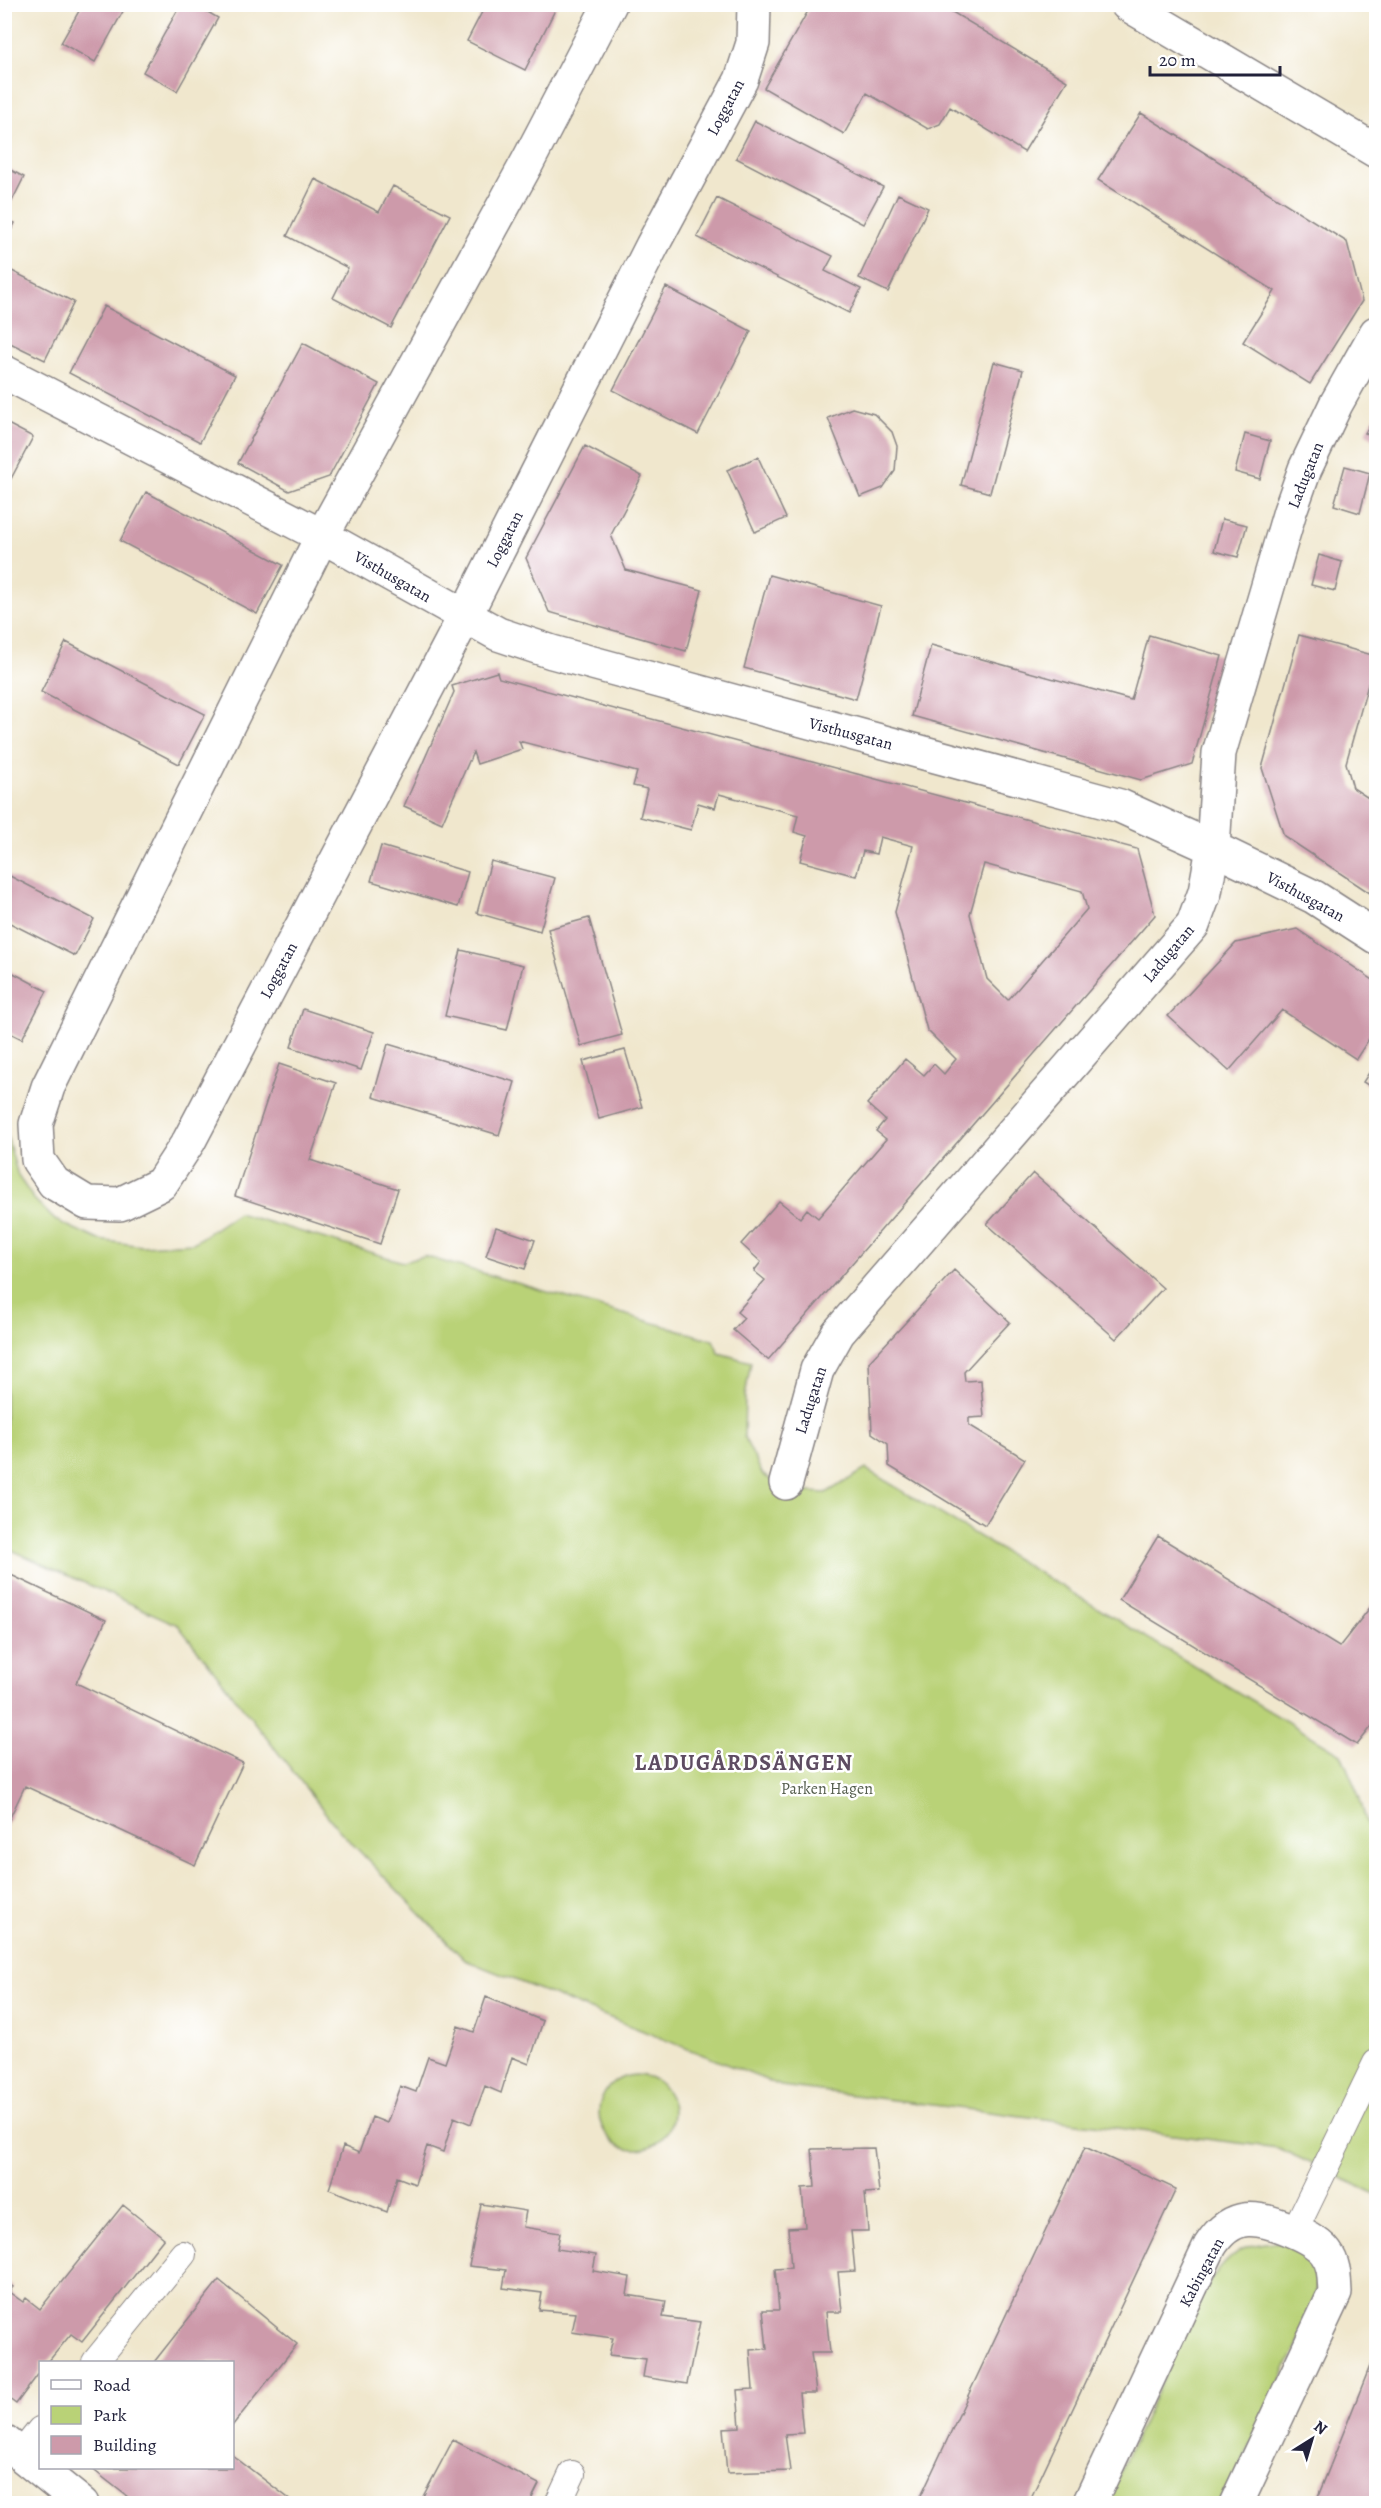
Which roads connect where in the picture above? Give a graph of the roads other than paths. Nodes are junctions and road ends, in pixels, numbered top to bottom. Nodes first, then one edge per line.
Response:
1 (610, 4) edge
2 (754, 4) edge
3 (1127, 4) edge
4 (1377, 151) edge
5 (1377, 333) edge
6 (4, 372) edge
7 (322, 536) junction
8 (465, 616) junction
9 (1213, 848) junction
10 (1377, 937) edge
11 (786, 1483) dead end
12 (1377, 2062) edge
13 (1294, 2232) junction
14 (183, 2254) dead end
15 (96, 2361) edge
16 (22, 2441) edge
17 (39, 2459) edge
18 (49, 2469) edge
19 (572, 2474) dead end
20 (82, 2504) edge
21 (558, 2504) edge
22 (1089, 2504) edge
23 (1236, 2504) edge

1 - 7 street, Loggatan
2 - 8 street, Loggatan
3 - 4 street
5 - 9 street, Ladugatan
6 - 7 street
7 - 8 street, Visthusgatan
7 - 8 street, Loggatan
8 - 9 street, Visthusgatan
9 - 10 street, Visthusgatan
9 - 11 street, Ladugatan
12 - 13 lane
13 - 22 street, Kabingatan
13 - 23 street, Kabingatan
14 - 15 lane
16 - 17 street
18 - 20 street
19 - 21 lane

